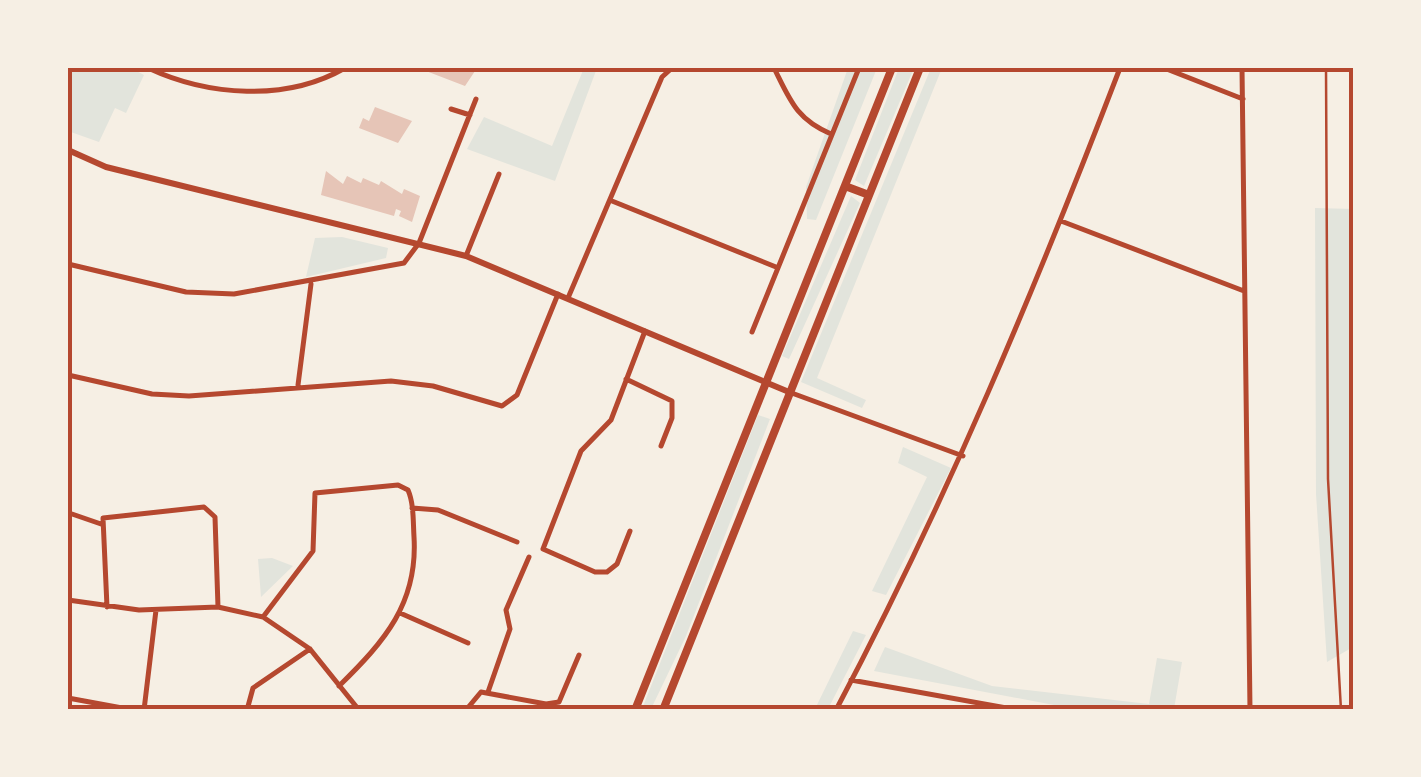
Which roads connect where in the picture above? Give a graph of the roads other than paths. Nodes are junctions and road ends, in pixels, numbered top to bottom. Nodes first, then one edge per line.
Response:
1 (148, 68) edge
2 (345, 68) edge
3 (672, 68) edge
4 (774, 68) edge
5 (859, 68) edge
6 (892, 68) edge
7 (920, 68) edge
8 (1120, 68) edge
9 (1164, 68) edge
10 (1242, 68) edge
11 (1326, 68) edge
12 (476, 99) dead end
13 (1242, 99) junction
14 (450, 109) dead end
15 (470, 114) junction
16 (832, 134) junction
17 (68, 150) edge
18 (499, 174) dead end
19 (846, 186) junction
20 (869, 195) junction
21 (612, 201) junction
22 (1061, 221) junction
23 (419, 243) junction
24 (466, 256) junction
25 (68, 264) edge
26 (777, 267) junction
27 (311, 283) junction
28 (1244, 291) junction
29 (558, 294) junction
30 (568, 298) junction
31 (645, 331) junction
32 (752, 332) dead end
33 (68, 375) edge
34 (626, 379) junction
35 (764, 381) junction
36 (298, 385) junction
37 (789, 392) junction
38 (661, 446) dead end
39 (963, 456) junction
40 (412, 508) junction
41 (72, 514) dead end
42 (102, 524) junction
43 (630, 531) dead end
44 (517, 542) dead end
45 (529, 557) dead end
46 (68, 600) edge
47 (107, 606) junction
48 (218, 607) junction
49 (156, 610) junction
50 (400, 613) junction
51 (263, 616) junction
52 (468, 643) dead end
53 (310, 649) junction
54 (579, 655) dead end
55 (851, 680) junction
56 (339, 686) junction
57 (488, 692) junction
58 (68, 698) edge
59 (133, 710) edge
60 (144, 710) edge
61 (247, 710) edge
62 (359, 710) edge
63 (466, 710) edge
64 (635, 710) edge
65 (663, 710) edge
66 (836, 710) edge
67 (1018, 710) edge
68 (1250, 710) edge
69 (1341, 710) edge

1 - 2 street
3 - 21 street
4 - 16 street
5 - 16 street
6 - 19 main road
7 - 20 main road
8 - 22 street
9 - 13 street
10 - 13 street
11 - 69 lane
12 - 15 street
13 - 28 street
14 - 15 street
15 - 23 street
16 - 26 street
17 - 23 street
18 - 24 street
19 - 20 main road
19 - 35 main road
20 - 37 main road
21 - 26 street
21 - 30 street
22 - 28 street
22 - 39 street
23 - 24 street
23 - 27 street
24 - 29 street
25 - 27 street
26 - 32 street
27 - 36 street
28 - 68 street
29 - 30 street
29 - 36 street
30 - 31 street
31 - 34 street
31 - 35 street
33 - 36 street
34 - 38 street
34 - 43 street
35 - 37 street
35 - 64 main road
37 - 39 street
37 - 65 main road
39 - 55 street
40 - 44 street
40 - 50 street
40 - 51 street
41 - 42 street
42 - 47 street
42 - 48 street
45 - 57 street
46 - 47 street
47 - 49 street
48 - 49 street
48 - 51 street
49 - 60 street
50 - 52 street
50 - 56 street
51 - 53 street
53 - 56 street
53 - 61 street
54 - 57 street
55 - 66 street
55 - 67 street
56 - 62 street
57 - 63 street
58 - 59 street

